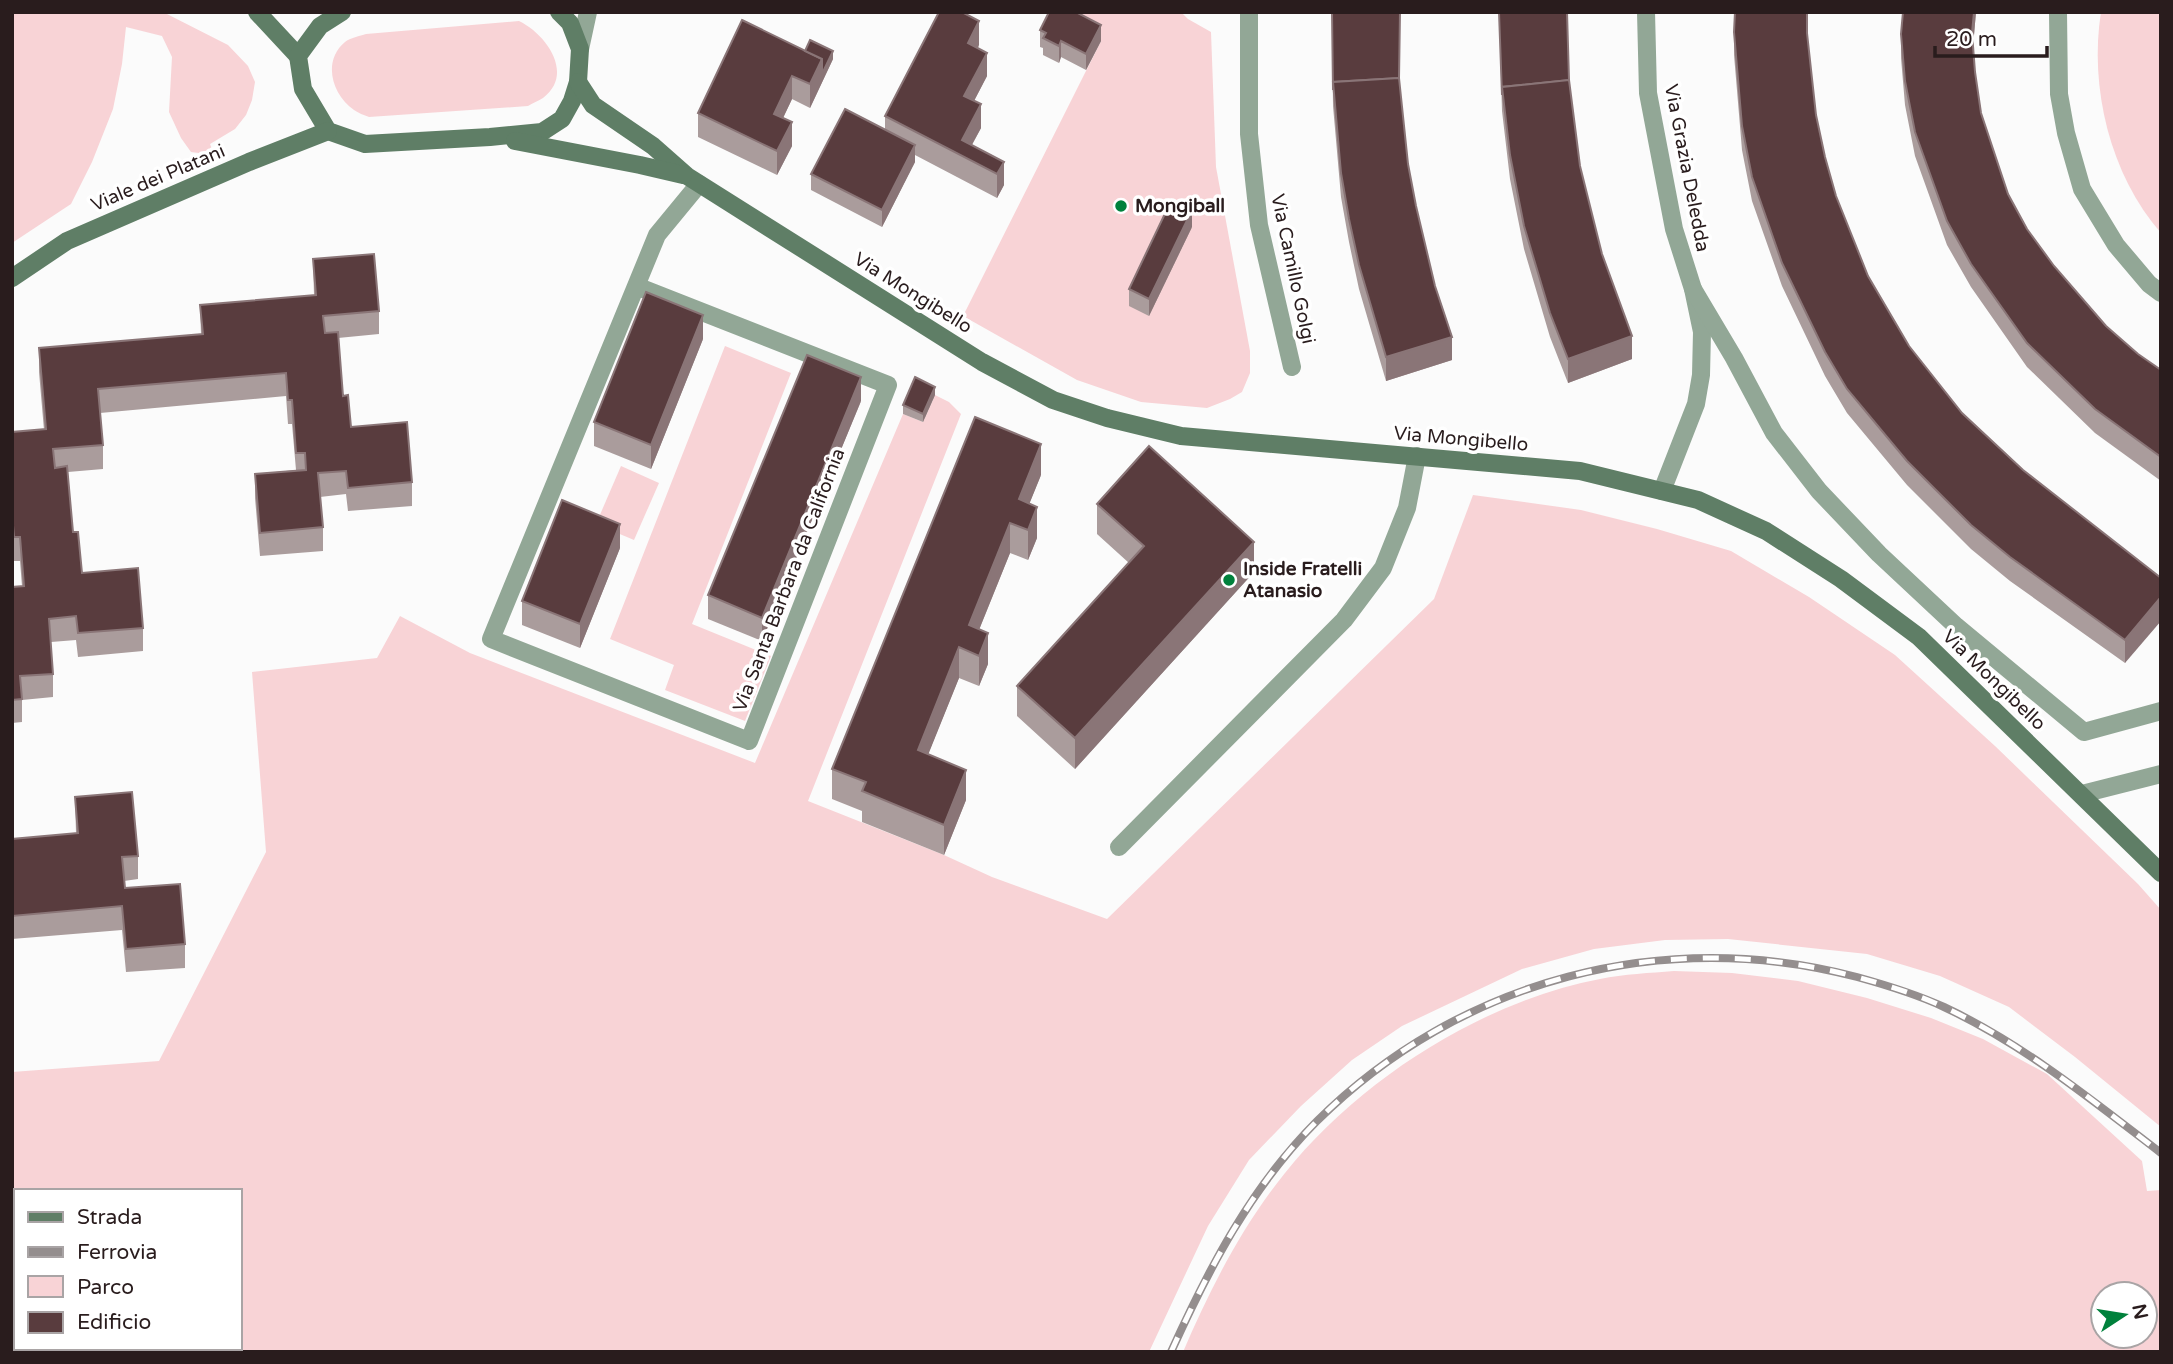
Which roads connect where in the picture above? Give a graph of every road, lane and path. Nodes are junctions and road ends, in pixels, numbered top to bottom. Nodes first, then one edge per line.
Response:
1 (257, 12) edge
2 (342, 12) edge
3 (559, 12) edge
4 (588, 12) edge
5 (1249, 12) edge
6 (1646, 12) edge
7 (2058, 12) edge
8 (580, 49) junction
9 (298, 57) junction
10 (578, 82) junction
11 (328, 131) junction
12 (490, 137) junction
13 (693, 180) junction
14 (12, 278) edge
15 (636, 286) junction
16 (1693, 289) junction
17 (2161, 293) edge
18 (1292, 367) dead end
19 (1417, 456) junction
20 (1662, 491) junction
21 (2161, 711) edge
22 (2161, 774) edge
23 (2082, 794) junction
24 (1119, 847) dead end
25 (2161, 873) edge

1 - 9 street
2 - 9 street
3 - 8 street
4 - 8 street
5 - 18 street, Via Camillo Golgi
6 - 16 street, Via Grazia Deledda
7 - 17 street
8 - 10 street
9 - 11 street
10 - 12 street
10 - 13 street
11 - 12 street
11 - 14 street, Viale dei Platani
12 - 13 street
13 - 15 street, Via Santa Barbara da California
13 - 19 street, Via Mongibello
15 - 15 street, Via Santa Barbara da California
16 - 20 street
16 - 21 street
19 - 20 street, Via Mongibello
19 - 24 street
20 - 23 street, Via Mongibello
22 - 23 street
23 - 25 street, Via Mongibello

